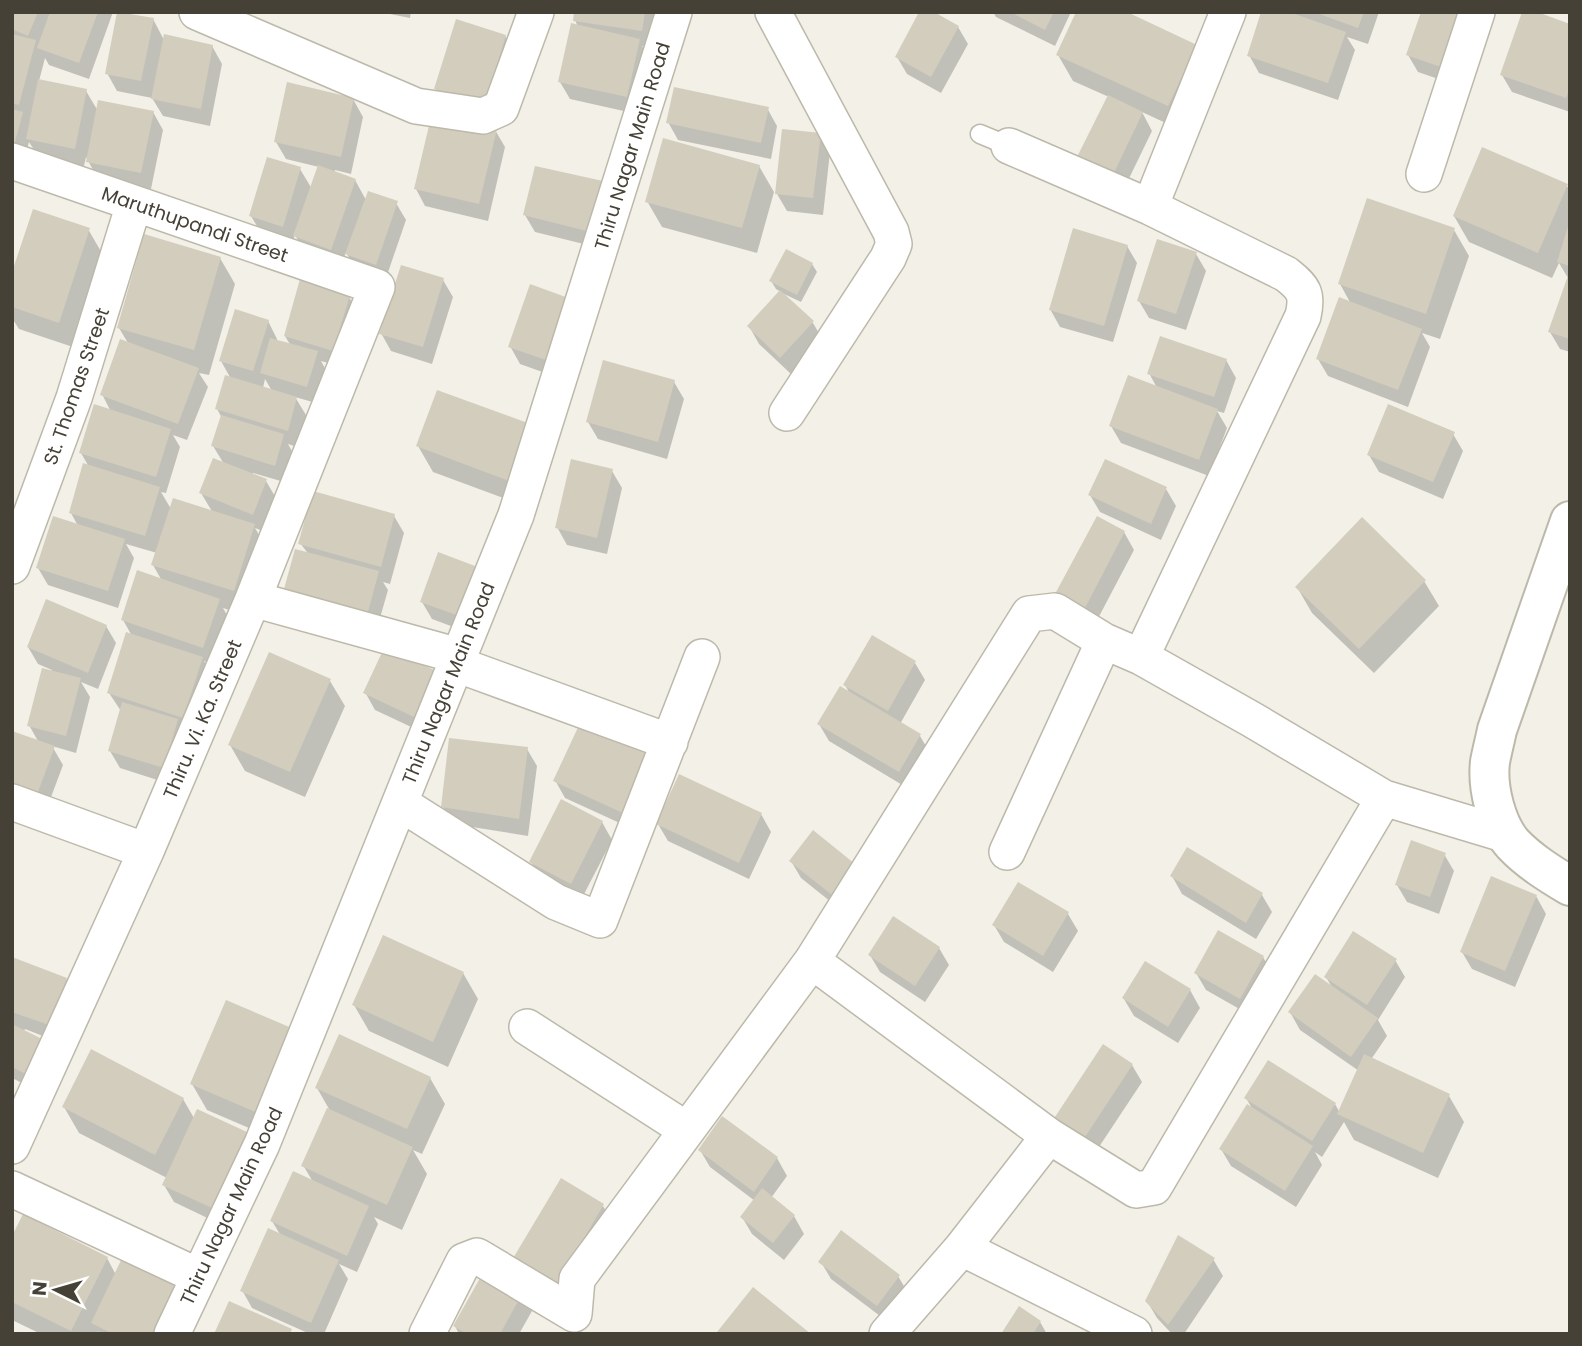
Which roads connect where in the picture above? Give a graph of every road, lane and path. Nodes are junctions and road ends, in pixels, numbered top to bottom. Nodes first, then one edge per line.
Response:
1 (197, 12) edge
2 (536, 12) edge
3 (674, 12) edge
4 (773, 12) edge
5 (1228, 12) edge
6 (1477, 12) edge
7 (995, 140) dead end
8 (12, 161) edge
9 (1424, 174) dead end
10 (134, 204) junction
11 (1150, 207) junction
12 (377, 287) joint
13 (787, 413) dead end
14 (1570, 521) edge
15 (12, 566) edge
16 (253, 598) junction
17 (1104, 641) junction
18 (702, 657) dead end
19 (1141, 657) junction
20 (458, 660) junction
21 (670, 742) junction
22 (1384, 798) junction
23 (12, 802) edge
24 (400, 803) junction
25 (1507, 835) junction
26 (146, 851) junction
27 (1007, 852) dead end
28 (1570, 886) edge
29 (812, 961) junction
30 (527, 1027) dead end
31 (687, 1130) junction
32 (1049, 1136) junction
33 (12, 1146) edge
34 (12, 1189) edge
35 (962, 1248) junction
36 (198, 1276) junction
37 (172, 1334) edge
38 (427, 1334) edge
39 (887, 1334) edge
40 (1134, 1334) edge

1 - 2 street
3 - 20 street, Thiru Nagar Main Road
4 - 13 street
5 - 11 street
6 - 9 street
7 - 11 street
8 - 10 street, Maruthupandi Street
10 - 12 street, Maruthupandi Street
10 - 15 street, St. Thomas Street
11 - 19 street
12 - 16 street, Thiru. Vi. Ka. Street
14 - 25 street
16 - 20 street
16 - 26 street, Thiru. Vi. Ka. Street
17 - 19 street
17 - 27 street
17 - 29 street
18 - 21 street
19 - 22 street
20 - 21 street
20 - 24 street, Thiru Nagar Main Road
21 - 24 street
22 - 25 street
22 - 32 street
23 - 26 street
24 - 36 street, Thiru Nagar Main Road
25 - 28 street
26 - 33 street, Thiru. Vi. Ka. Street
29 - 31 street
29 - 32 street
30 - 31 street
31 - 38 street
32 - 35 street
34 - 36 street
35 - 39 street
35 - 40 street
36 - 37 street, Thiru Nagar Main Road

